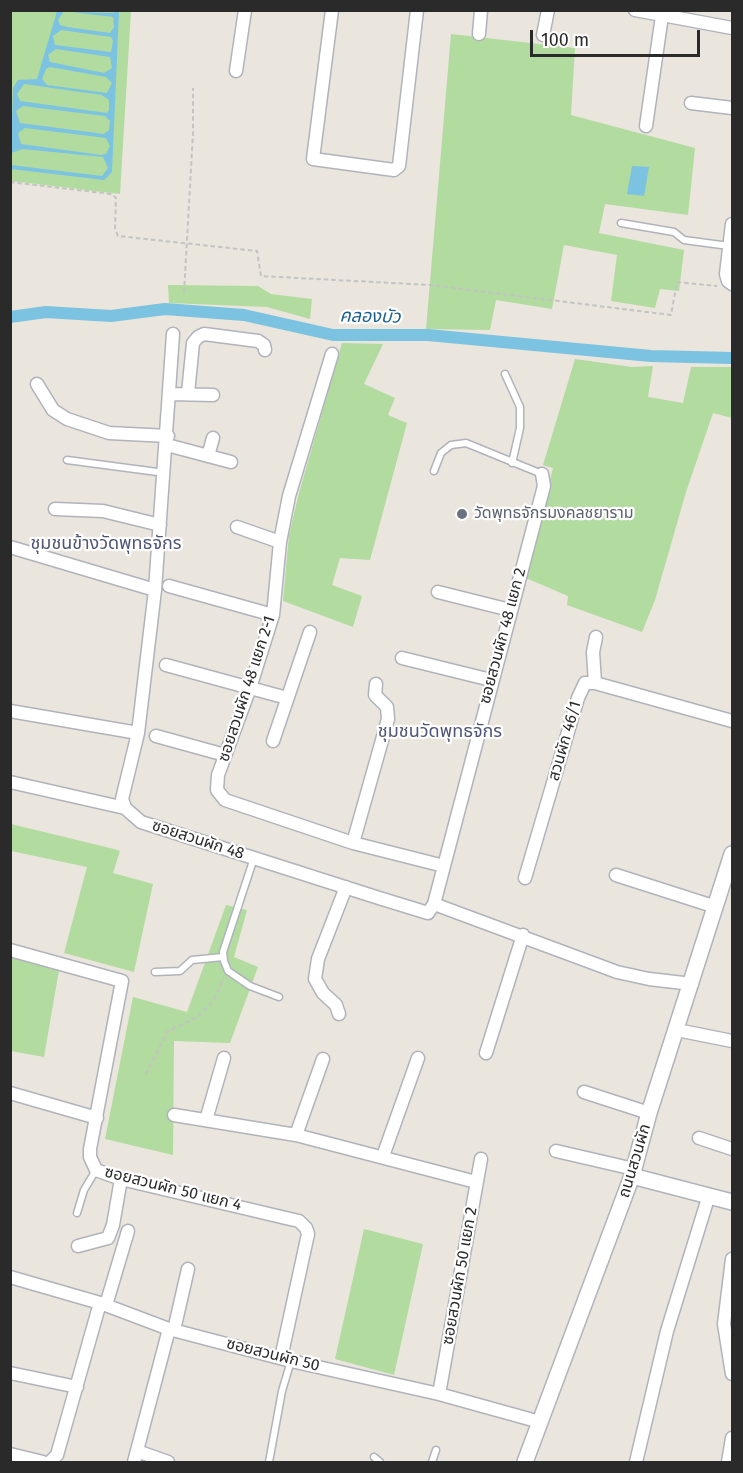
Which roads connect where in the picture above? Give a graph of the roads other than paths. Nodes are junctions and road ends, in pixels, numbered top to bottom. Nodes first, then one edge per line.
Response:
1 (245, 10) edge
2 (332, 10) edge
3 (417, 10) edge
4 (481, 10) edge
5 (548, 10) edge
6 (635, 10) edge
7 (703, 10) edge
8 (662, 16) junction
9 (701, 24) junction
10 (732, 28) edge
11 (479, 34) dead end
12 (543, 35) dead end
13 (236, 70) dead end
14 (691, 103) dead end
15 (732, 108) edge
16 (646, 126) dead end
17 (621, 223) dead end
18 (732, 224) edge
19 (729, 246) junction
20 (730, 282) edge
21 (173, 334) dead end
22 (265, 350) dead end
23 (332, 354) dead end
24 (505, 374) dead end
25 (37, 384) dead end
26 (188, 393) junction
27 (170, 394) junction
28 (213, 395) dead end
29 (213, 438) dead end
30 (168, 441) junction
31 (208, 456) junction
32 (68, 460) dead end
33 (231, 462) dead end
34 (512, 463) junction
35 (434, 471) dead end
36 (165, 473) junction
37 (543, 474) joint
38 (55, 509) dead end
39 (160, 525) junction
40 (237, 527) dead end
41 (280, 542) junction
42 (10, 547) edge
43 (170, 586) dead end
44 (155, 590) junction
45 (438, 591) dead end
46 (510, 610) junction
47 (273, 615) junction
48 (310, 632) dead end
49 (596, 637) dead end
50 (402, 658) dead end
51 (166, 665) dead end
52 (491, 680) junction
53 (595, 683) junction
54 (376, 684) dead end
55 (250, 688) junction
56 (287, 698) junction
57 (10, 711) edge
58 (732, 721) edge
59 (138, 733) junction
60 (156, 736) dead end
61 (273, 741) dead end
62 (225, 755) junction
63 (10, 782) edge
64 (125, 808) junction
65 (352, 843) junction
66 (732, 854) edge
67 (254, 858) junction
68 (444, 866) junction
69 (616, 875) dead end
70 (525, 878) dead end
71 (346, 888) junction
72 (434, 904) junction
73 (716, 907) junction
74 (523, 935) junction
75 (10, 950) edge
76 (223, 957) junction
77 (155, 972) dead end
78 (692, 984) junction
79 (279, 997) dead end
80 (339, 1014) dead end
81 (676, 1030) junction
82 (732, 1041) edge
83 (486, 1053) dead end
84 (224, 1058) dead end
85 (418, 1058) dead end
86 (323, 1059) dead end
87 (584, 1092) dead end
88 (10, 1093) edge
89 (650, 1113) junction
90 (174, 1115) dead end
91 (97, 1118) junction
92 (206, 1120) junction
93 (296, 1135) junction
94 (699, 1138) dead end
95 (732, 1149) edge
96 (556, 1151) dead end
97 (383, 1156) junction
98 (481, 1159) dead end
99 (96, 1170) junction
100 (633, 1172) junction
101 (121, 1179) junction
102 (476, 1182) junction
103 (709, 1195) junction
104 (732, 1202) edge
105 (77, 1214) dead end
106 (128, 1231) dead end
107 (78, 1246) dead end
108 (732, 1259) edge
109 (188, 1269) dead end
110 (10, 1277) edge
111 (103, 1304) junction
112 (172, 1330) junction
113 (286, 1359) junction
114 (10, 1373) edge
115 (732, 1374) edge
116 (77, 1387) junction
117 (439, 1394) junction
118 (540, 1422) junction
119 (732, 1438) edge
120 (436, 1450) dead end
121 (10, 1454) edge
122 (136, 1457) edge
123 (24, 1460) edge
124 (43, 1462) edge
125 (50, 1462) edge
126 (168, 1462) edge
127 (269, 1462) edge
128 (432, 1462) edge
129 (525, 1462) edge
130 (636, 1462) edge
131 (728, 1462) edge

1 - 13 street
2 - 3 street
4 - 11 street
5 - 12 street
6 - 8 street
7 - 9 street
8 - 9 street
8 - 16 street
9 - 10 street
14 - 15 street
17 - 19 lane
18 - 19 street
19 - 20 street
21 - 27 street
22 - 26 street
23 - 41 street, ซอยสวนผัก 48 แยก 2-1
24 - 34 lane
25 - 30 street
26 - 27 street
26 - 28 street
27 - 30 street
29 - 31 street
30 - 31 street
30 - 36 street
31 - 33 street
32 - 36 lane
34 - 35 lane
34 - 37 lane
36 - 39 street
37 - 46 street, ซอยสวนผัก 48 แยก 2
38 - 39 street
39 - 44 street
40 - 41 street
41 - 47 street, ซอยสวนผัก 48 แยก 2-1
42 - 44 street
43 - 47 street
44 - 59 street
45 - 46 street
46 - 52 street, ซอยสวนผัก 48 แยก 2
47 - 55 street, ซอยสวนผัก 48 แยก 2-1
48 - 56 street
49 - 53 street
50 - 52 street
51 - 55 street
52 - 68 street, ซอยสวนผัก 48 แยก 2
53 - 58 street, สวนผัก 46/1
53 - 70 street, สวนผัก 46/1
54 - 65 street
55 - 56 street
55 - 62 street, ซอยสวนผัก 48 แยก 2-1
56 - 61 street
57 - 59 street
59 - 64 street
60 - 62 street
62 - 65 street, ซอยสวนผัก 48 แยก 2-1
63 - 64 street
64 - 67 street, ซอยสวนผัก 48
65 - 68 street, ซอยสวนผัก 48 แยก 2-1
66 - 73 street, ถนนสวนผัก
67 - 71 street, ซอยสวนผัก 48
67 - 76 lane
68 - 72 street, ซอยสวนผัก 48 แยก 2
69 - 73 street
71 - 72 street, ซอยสวนผัก 48
71 - 80 street
72 - 74 street, ซอยสวนผัก 48
73 - 78 street, ถนนสวนผัก
74 - 78 street, ซอยสวนผัก 48
74 - 83 street
75 - 91 street, ซอยสวนผัก 50 แยก 4
76 - 77 lane
76 - 79 lane
78 - 81 street, ถนนสวนผัก
81 - 82 street
81 - 89 street, ถนนสวนผัก
84 - 92 street
85 - 97 street
86 - 93 street
87 - 89 street
88 - 91 street
89 - 100 street, ถนนสวนผัก
90 - 92 street
91 - 99 street, ซอยสวนผัก 50 แยก 4
92 - 93 street
93 - 97 street
94 - 95 street
96 - 100 street
97 - 102 street
98 - 102 street, ซอยสวนผัก 50 แยก 2
99 - 101 street, ซอยสวนผัก 50 แยก 4
99 - 105 lane
100 - 103 street
100 - 118 street, ถนนสวนผัก
101 - 107 street
101 - 113 street, ซอยสวนผัก 50 แยก 4
102 - 117 street, ซอยสวนผัก 50 แยก 2
103 - 104 street
103 - 130 street
106 - 111 street
108 - 115 street
109 - 112 street
110 - 111 street, ซอยสวนผัก 50
111 - 112 street, ซอยสวนผัก 50
111 - 116 street
112 - 113 street, ซอยสวนผัก 50
112 - 122 street
113 - 117 street, ซอยสวนผัก 50
113 - 127 lane
114 - 116 street
116 - 125 street
117 - 118 street, ซอยสวนผัก 50
118 - 129 street, ถนนสวนผัก
119 - 131 street
120 - 128 lane
121 - 123 street
122 - 126 street
123 - 124 street

